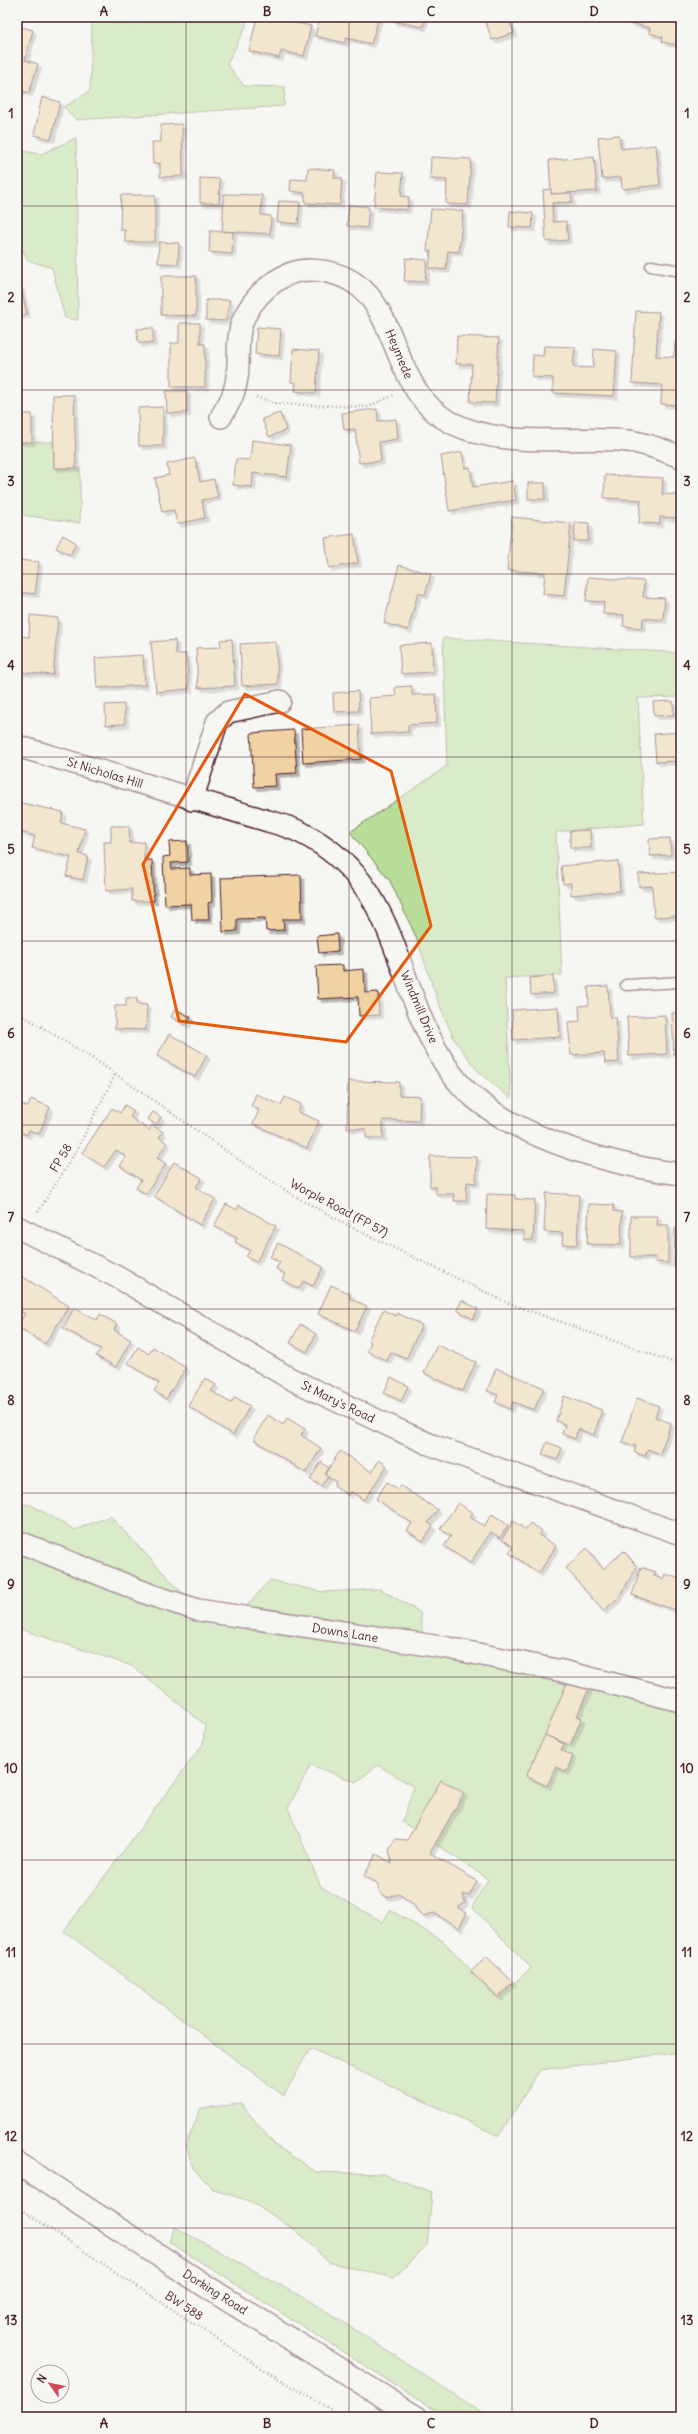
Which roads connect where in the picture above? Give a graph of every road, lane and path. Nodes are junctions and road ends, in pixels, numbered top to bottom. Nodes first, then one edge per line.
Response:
1 (651, 266) dead end
2 (681, 271) edge
3 (413, 386) junction
4 (235, 391) junction
5 (221, 417) dead end
6 (681, 457) edge
7 (280, 701) dead end
8 (17, 746) edge
9 (192, 800) junction
10 (681, 982) edge
11 (626, 985) dead end
12 (17, 1012) edge
13 (115, 1075) junction
14 (681, 1174) edge
15 (22, 1230) edge
16 (681, 1365) edge
17 (678, 1533) dead end
18 (17, 1541) edge
19 (681, 1701) edge
20 (17, 2164) edge
21 (17, 2207) edge
22 (342, 2417) edge
23 (416, 2417) edge

1 - 2 lane
3 - 4 path
3 - 4 street, Heymede
3 - 6 street, Heymede
4 - 5 street, Heymede
7 - 9 street
8 - 9 street, St Nicholas Hill
9 - 14 street, Windmill Drive
10 - 11 lane
12 - 13 path, Worple Road (FP 57)
13 - 15 path, FP 58
13 - 16 path, Worple Road (FP 57)
15 - 17 street, St Mary's Road
18 - 19 street, Downs Lane
20 - 23 main road, Dorking Road
21 - 22 path, BW 588

